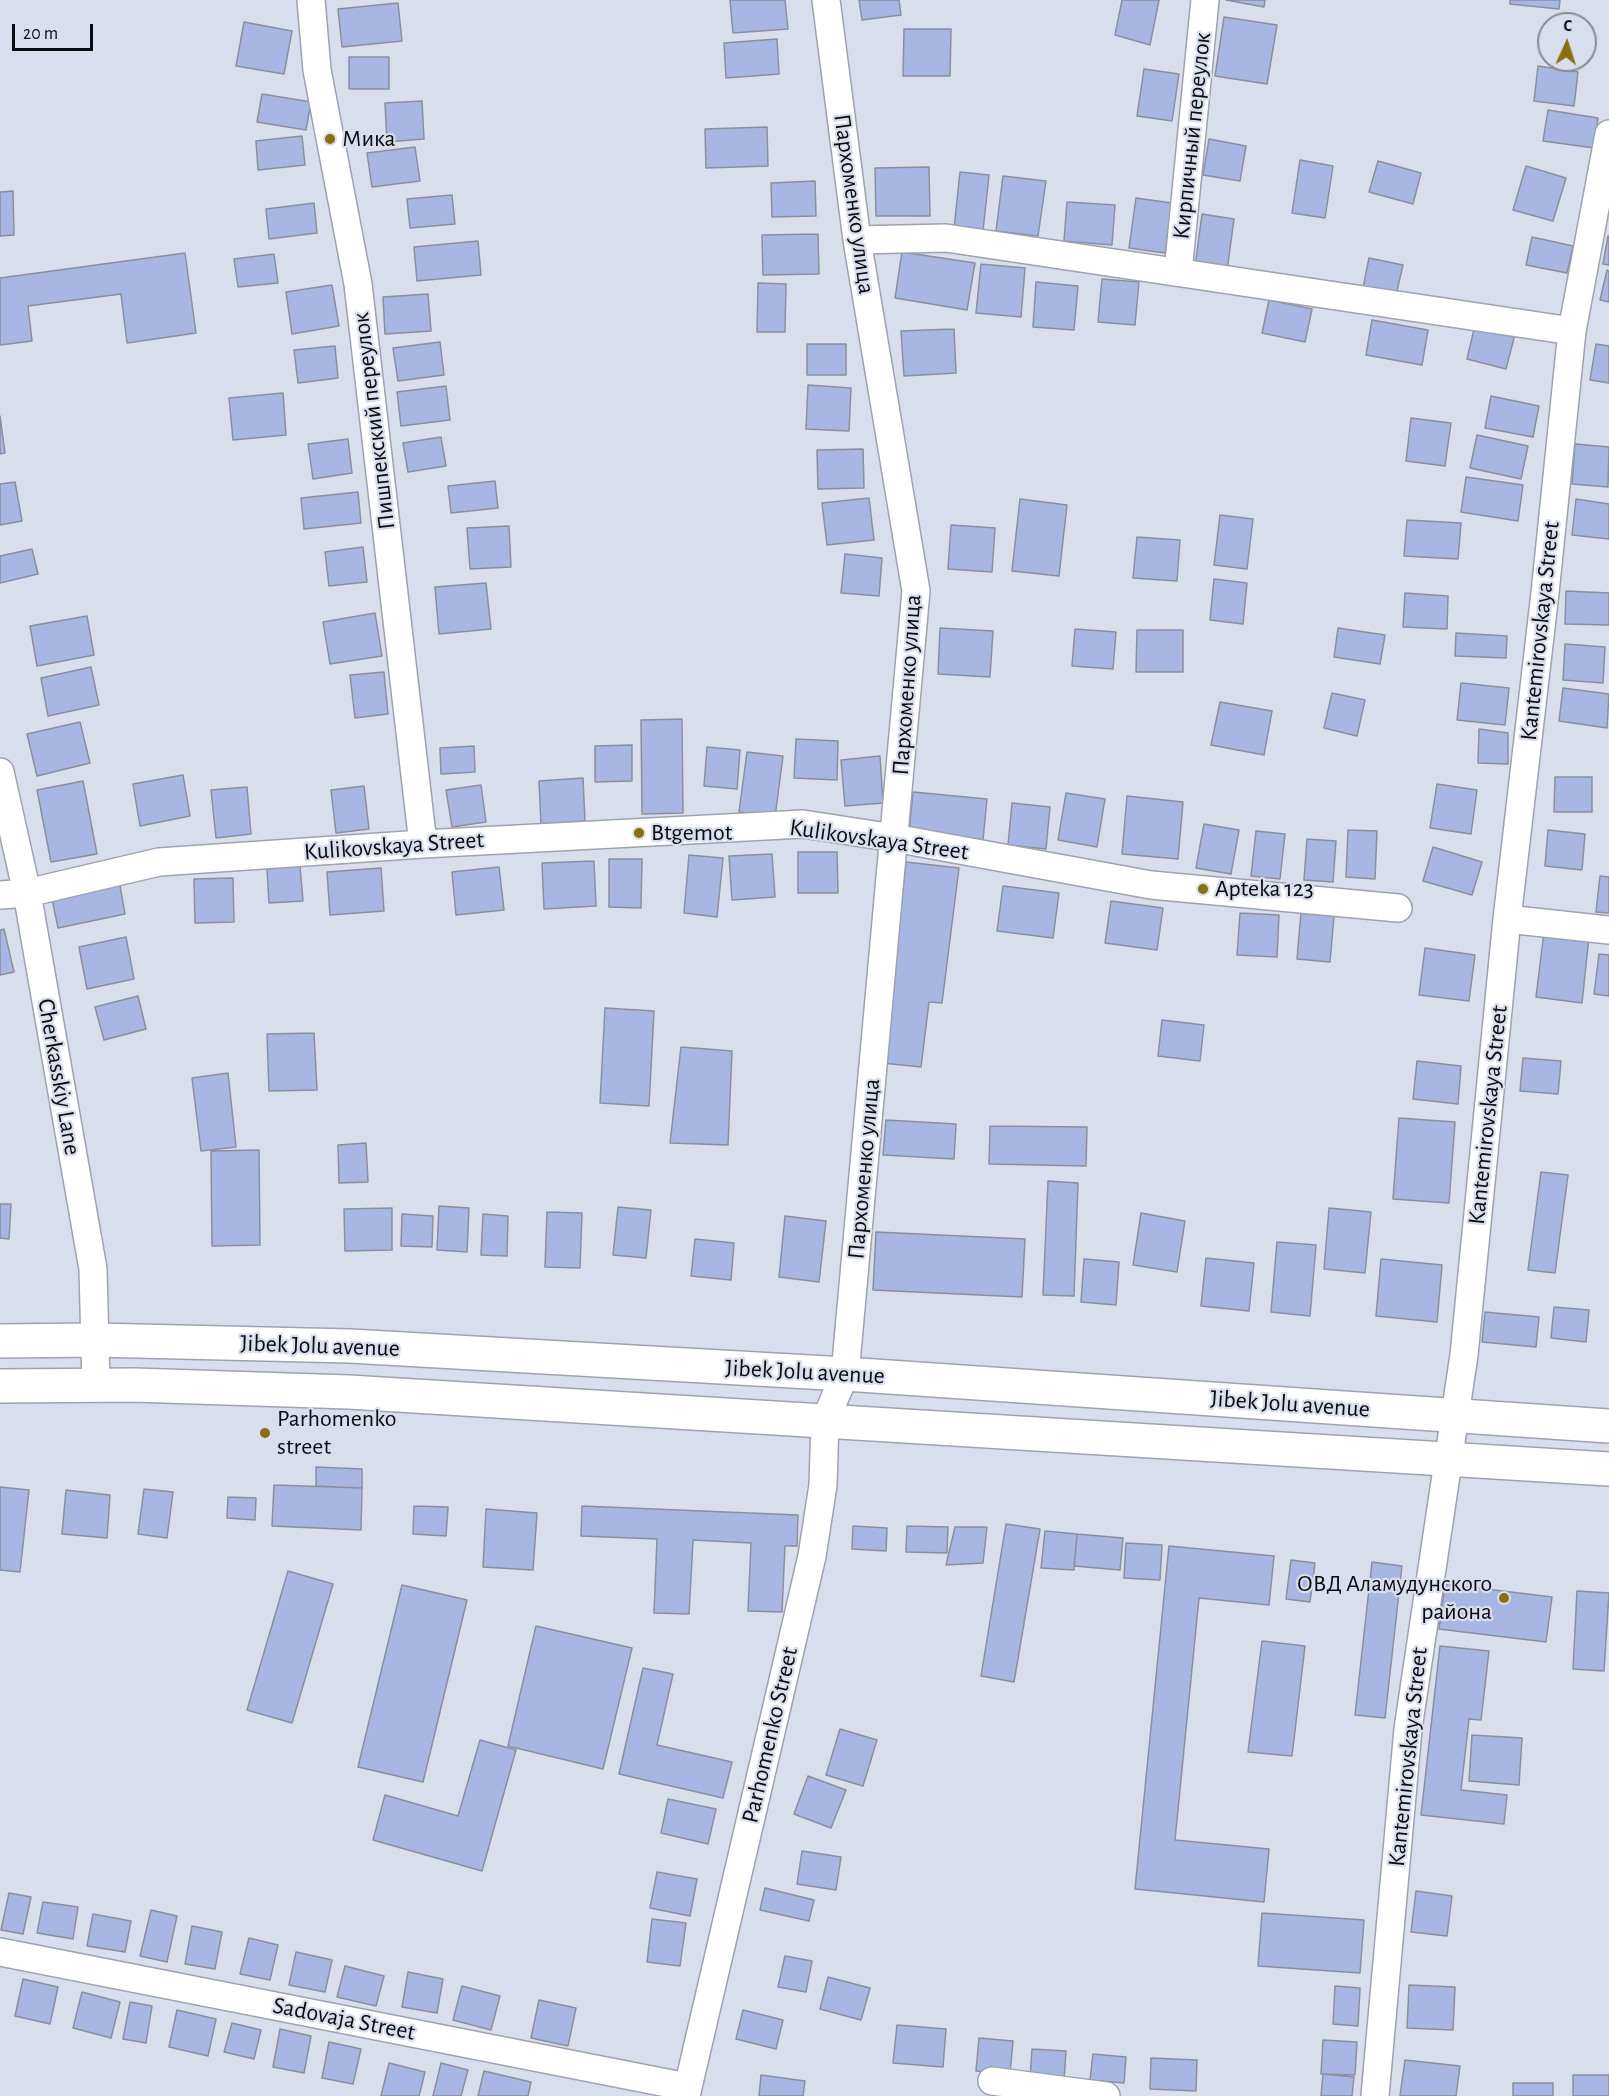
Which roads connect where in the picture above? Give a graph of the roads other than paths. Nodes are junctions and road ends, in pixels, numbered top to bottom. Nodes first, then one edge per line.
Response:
1 (311, 0) edge
2 (826, 0) edge
3 (1205, 0) edge
4 (1609, 134) edge
5 (857, 240) junction
6 (1178, 272) junction
7 (1572, 331) junction
8 (0, 772) edge
9 (894, 838) junction
10 (423, 844) junction
11 (27, 893) junction
12 (0, 895) edge
13 (1398, 908) dead end
14 (1507, 919) junction
15 (1609, 930) edge
16 (95, 1340) junction
17 (0, 1341) edge
18 (845, 1374) junction
19 (96, 1385) junction
20 (0, 1386) edge
21 (1456, 1414) junction
22 (825, 1421) junction
23 (1609, 1426) edge
24 (1448, 1460) junction
25 (1609, 1469) edge
26 (0, 1952) edge
27 (992, 2081) dead end
28 (686, 2091) edge
29 (1106, 2096) edge
30 (1375, 2096) edge

1 - 10 street, Пишпекский переулок
2 - 5 street, Пархоменко улица
3 - 6 street, Кирпичный переулок
4 - 7 street, Kantemirovskaya Street
5 - 6 street
5 - 9 street, Пархоменко улица
6 - 7 street
7 - 14 street, Kantemirovskaya Street
8 - 11 street, Cherkasskiy Lane
9 - 10 street, Kulikovskaya Street
9 - 13 street, Kulikovskaya Street
9 - 18 street, Пархоменко улица
10 - 11 street, Kulikovskaya Street
11 - 12 street, Kulikovskaya Street
11 - 16 street, Cherkasskiy Lane
14 - 15 street
14 - 21 street, Kantemirovskaya Street
16 - 17 main road, Jibek Jolu avenue
16 - 18 main road, Jibek Jolu avenue
16 - 19 street, Cherkasskiy Lane
18 - 21 main road, Jibek Jolu avenue
18 - 22 street, Parhomenko Street
19 - 20 main road, Jibek Jolu avenue
19 - 22 main road, Jibek Jolu avenue
21 - 23 main road, Jibek Jolu avenue
21 - 24 street, Kantemirovskaya Street
22 - 24 main road, Jibek Jolu avenue
22 - 28 street, Parhomenko Street
24 - 25 main road, Jibek Jolu avenue
24 - 30 street, Kantemirovskaya Street
26 - 28 street, Sadovaja Street
27 - 29 street

